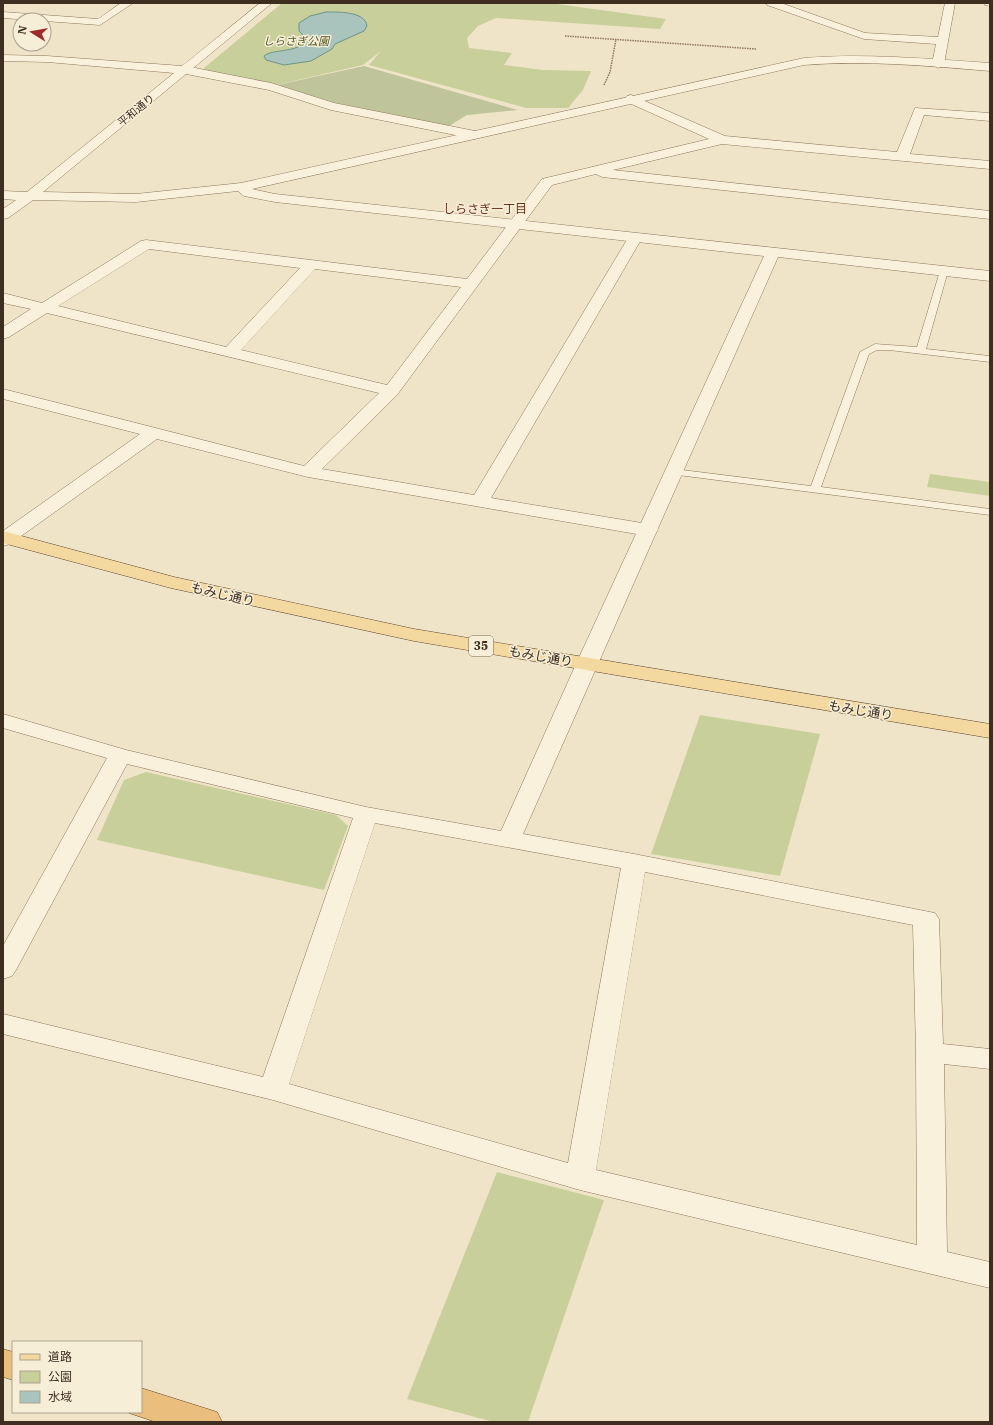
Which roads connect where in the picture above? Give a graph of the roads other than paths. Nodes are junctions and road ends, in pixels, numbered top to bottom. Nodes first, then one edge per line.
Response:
1 (128, 3) edge
2 (267, 3) edge
3 (771, 3) edge
4 (950, 3) edge
5 (3, 15) edge
6 (942, 42) junction
7 (3, 58) edge
8 (938, 64) junction
9 (990, 68) edge
10 (184, 70) junction
11 (632, 100) junction
12 (990, 117) edge
13 (475, 135) junction
14 (722, 140) junction
15 (902, 157) junction
16 (990, 165) edge
17 (591, 172) junction
18 (240, 187) junction
19 (3, 195) edge
20 (30, 196) junction
21 (3, 215) edge
22 (990, 216) edge
23 (516, 224) junction
24 (635, 238) junction
25 (773, 253) junction
26 (312, 264) junction
27 (944, 271) junction
28 (990, 276) edge
29 (470, 284) junction
30 (3, 298) edge
31 (45, 308) junction
32 (3, 334) edge
33 (921, 351) junction
34 (228, 353) junction
35 (990, 359) edge
36 (390, 392) junction
37 (3, 394) edge
38 (153, 433) junction
39 (308, 472) junction
40 (674, 472) junction
41 (815, 490) junction
42 (480, 501) junction
43 (990, 512) edge
44 (648, 530) junction
45 (4, 538) edge
46 (587, 664) junction
47 (3, 721) edge
48 (990, 731) edge
49 (120, 755) junction
50 (366, 814) junction
51 (509, 840) junction
52 (634, 862) junction
53 (3, 970) edge
54 (3, 1024) edge
55 (930, 1052) junction
56 (990, 1059) edge
57 (273, 1090) junction
58 (580, 1178) junction
59 (932, 1261) junction
60 (990, 1275) edge
61 (142, 1403) edge
62 (205, 1422) edge

1 - 5 street
2 - 10 street, 平和通り
3 - 6 street
4 - 6 street
6 - 8 street
7 - 10 street
8 - 9 street
8 - 11 street
10 - 13 street
10 - 20 street, 平和通り
11 - 13 street
11 - 14 street
12 - 15 street
13 - 18 street
14 - 15 street
14 - 17 street
15 - 16 street
17 - 22 street
17 - 23 street
18 - 20 street
18 - 23 street
19 - 20 street
20 - 21 street, 平和通り
23 - 24 street
23 - 29 street
24 - 25 street
24 - 42 street
25 - 27 street
25 - 40 street
26 - 29 street
26 - 31 street
26 - 34 street
27 - 28 street
27 - 33 lane
29 - 36 street
30 - 31 street
31 - 32 street
31 - 34 street
33 - 35 lane
33 - 41 lane
34 - 36 street
36 - 39 street
37 - 38 street
38 - 39 street
38 - 45 street
39 - 42 street
40 - 41 lane
40 - 44 street
41 - 43 lane
42 - 44 street
44 - 46 street
45 - 46 main road, もみじ通り / 35
46 - 48 main road, もみじ通り / 35
46 - 51 street
47 - 49 street
49 - 50 street
49 - 53 street
50 - 51 street
50 - 57 street
51 - 52 street
52 - 55 street
52 - 58 street
54 - 57 street
55 - 56 street
55 - 59 street
57 - 58 street
58 - 59 street
59 - 60 street
61 - 62 highway

